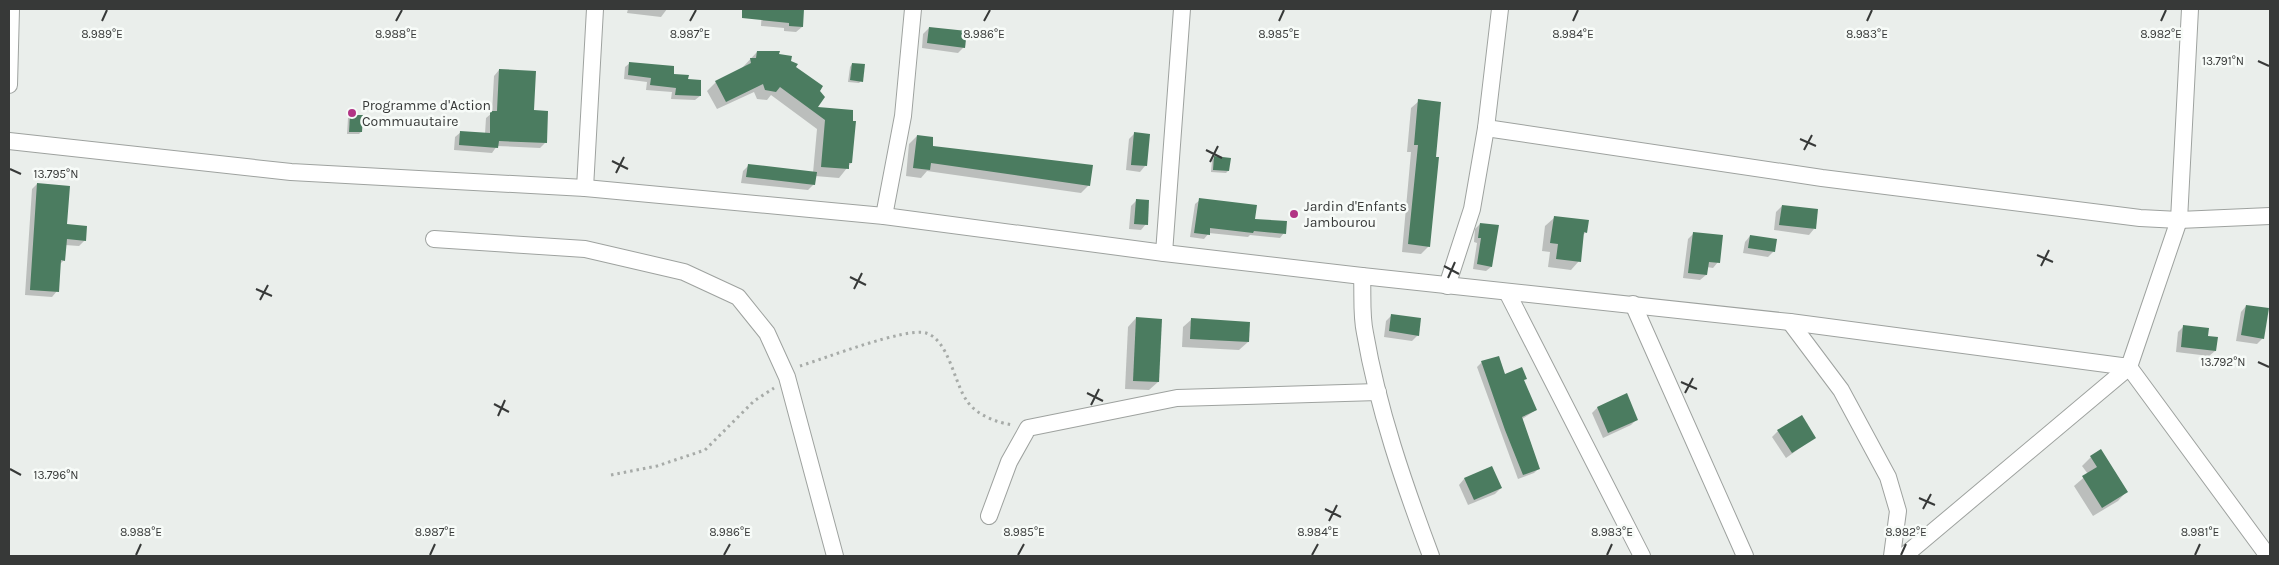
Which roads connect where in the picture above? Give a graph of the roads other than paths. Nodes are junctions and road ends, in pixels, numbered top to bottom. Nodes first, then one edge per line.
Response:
1 (11, 9) edge
2 (595, 9) edge
3 (914, 9) edge
4 (1182, 9) edge
5 (1500, 9) edge
6 (2190, 9) edge
7 (9, 85) edge
8 (1486, 128) junction
9 (9, 141) edge
10 (585, 188) junction
11 (884, 216) junction
12 (2270, 216) edge
13 (2179, 220) junction
14 (434, 239) dead end
15 (1164, 253) junction
16 (1362, 276) junction
17 (1447, 286) junction
18 (1507, 292) junction
19 (1633, 304) junction
20 (1790, 322) junction
21 (2129, 367) junction
22 (1378, 392) junction
23 (989, 516) dead end
24 (835, 556) edge
25 (1431, 556) edge
26 (1642, 556) edge
27 (1745, 556) edge
28 (1892, 556) edge
29 (1904, 556) edge
30 (2268, 556) edge

1 - 7 street
2 - 10 street
3 - 11 street
4 - 15 street
5 - 8 street
6 - 13 street
8 - 13 street
8 - 17 street
9 - 10 street
10 - 11 street
11 - 15 street
12 - 13 street
13 - 21 street
14 - 24 street
15 - 16 street
16 - 17 street
16 - 22 street
17 - 18 street
18 - 19 street
18 - 26 street
19 - 20 street
19 - 27 street
20 - 21 street
20 - 28 street
21 - 29 street
21 - 30 street
22 - 23 street
22 - 25 street

